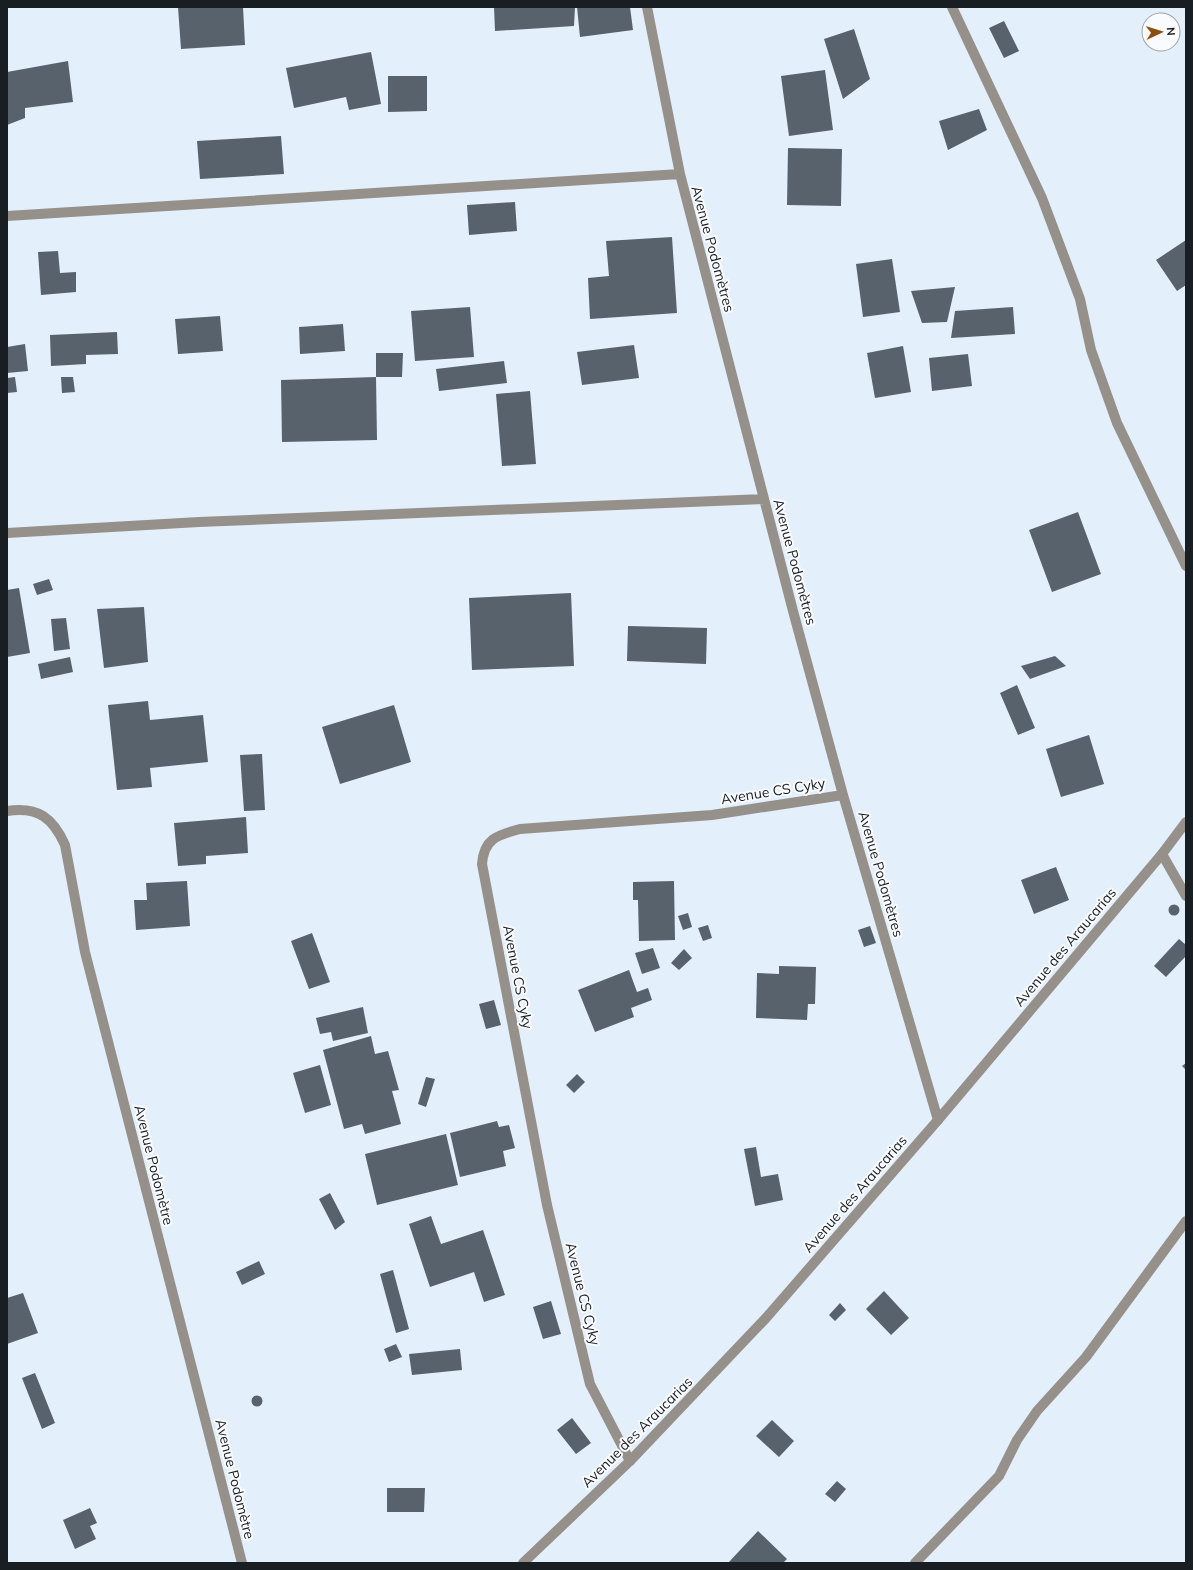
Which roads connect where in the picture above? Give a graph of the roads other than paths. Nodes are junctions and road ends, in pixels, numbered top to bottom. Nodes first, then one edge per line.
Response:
1 (646, 7) edge
2 (952, 7) edge
3 (680, 174) junction
4 (7, 216) edge
5 (764, 499) junction
6 (7, 533) edge
7 (1186, 566) edge
8 (843, 795) junction
9 (7, 811) edge
10 (1186, 822) edge
11 (1162, 854) junction
12 (1186, 896) edge
13 (938, 1120) junction
14 (1186, 1221) edge
15 (630, 1462) junction
16 (242, 1563) edge
17 (523, 1563) edge
18 (915, 1563) edge

1 - 3 street, Avenue Podomètres
2 - 7 street
3 - 4 street
3 - 5 street, Avenue Podomètres
5 - 6 street
5 - 8 street, Avenue Podomètres
8 - 13 street, Avenue Podomètres
8 - 15 street, Avenue CS Cyky
9 - 16 street, Avenue Podomètre
10 - 11 street, Avenue des Araucarias
11 - 12 street
11 - 13 street, Avenue des Araucarias
13 - 15 street, Avenue des Araucarias
14 - 18 street
15 - 17 street, Avenue des Araucarias

